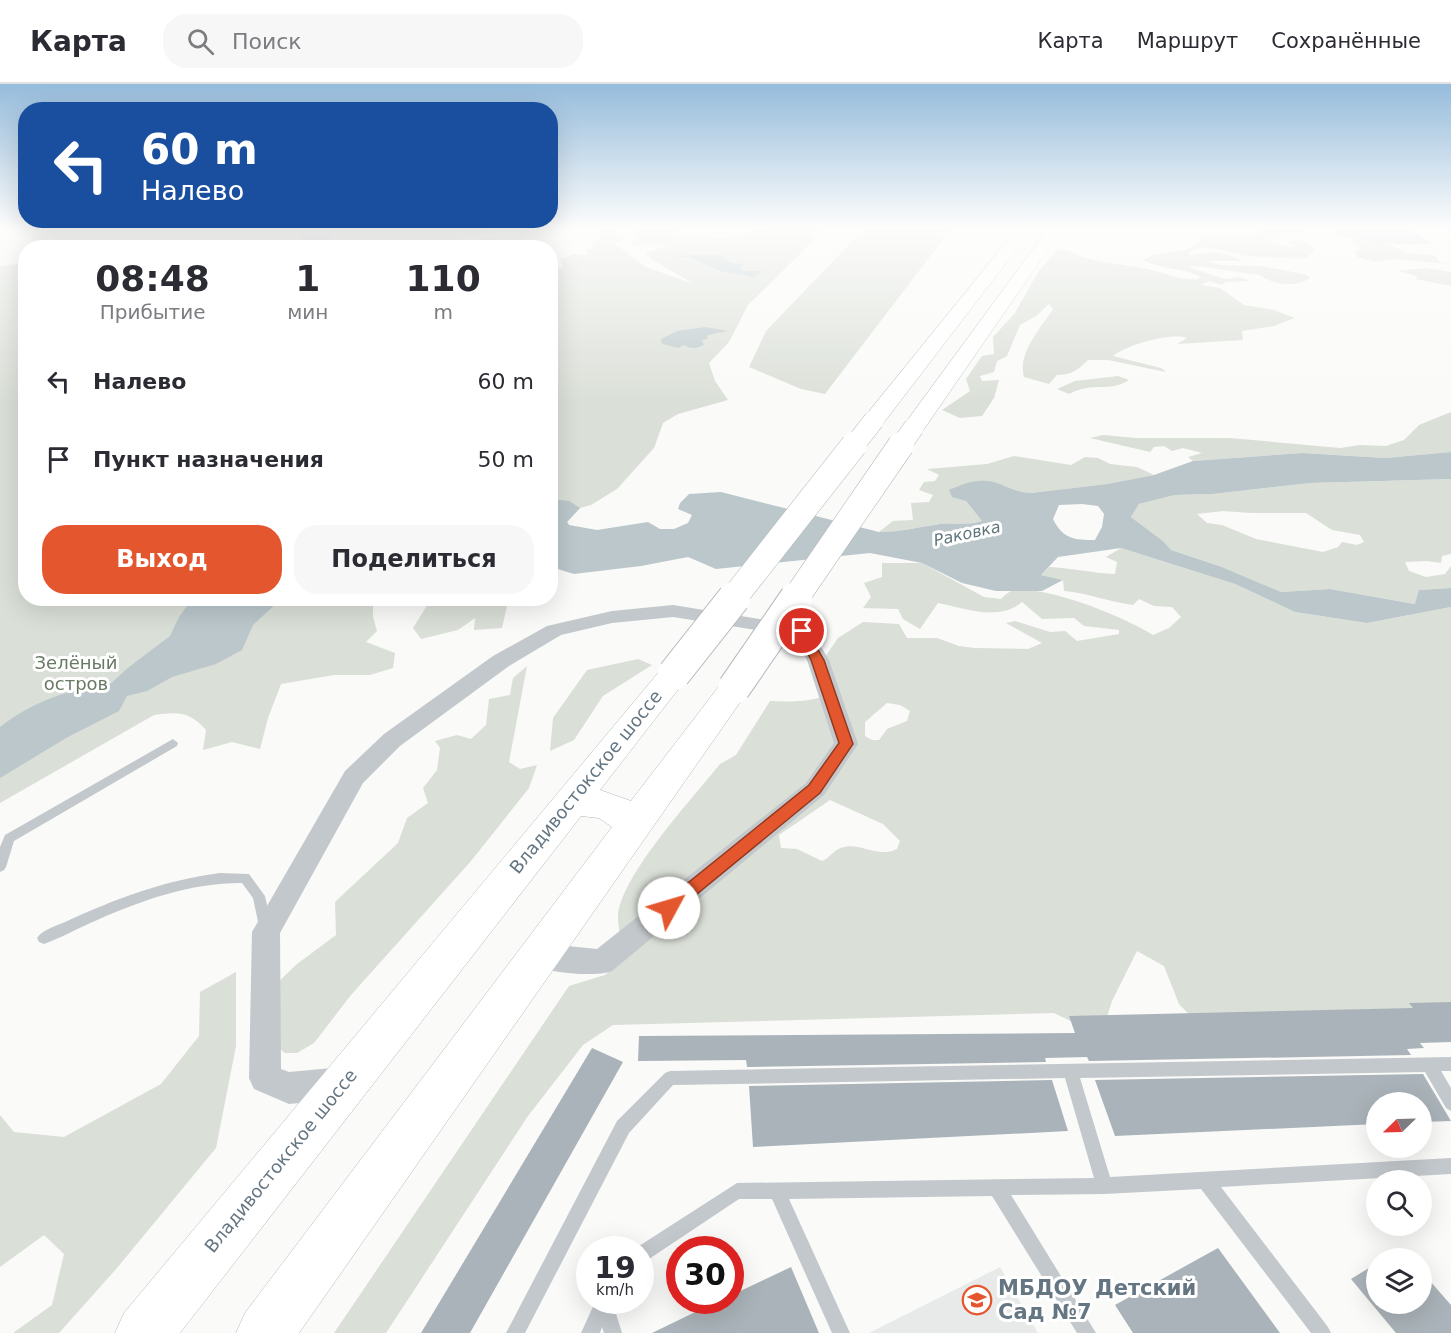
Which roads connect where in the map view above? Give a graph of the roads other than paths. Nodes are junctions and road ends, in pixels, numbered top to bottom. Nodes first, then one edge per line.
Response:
1 (978, 287) edge
2 (1013, 287) edge
3 (941, 334) junction
4 (975, 341) junction
5 (173, 743) dead end
6 (570, 802) junction
7 (634, 828) junction
8 (0, 867) edge
9 (266, 932) junction
10 (44, 938) dead end
11 (539, 956) junction
12 (1451, 1064) edge
13 (1429, 1065) junction
14 (1071, 1072) junction
15 (343, 1083) junction
16 (1451, 1103) edge
17 (1451, 1166) edge
18 (1205, 1180) junction
19 (1104, 1186) junction
20 (997, 1188) junction
21 (777, 1191) junction
22 (654, 1247) edge
23 (599, 1314) edge
24 (608, 1314) edge
25 (144, 1333) edge
26 (265, 1333) edge
27 (514, 1333) edge
28 (590, 1333) edge
29 (613, 1333) edge
30 (841, 1333) edge
31 (1087, 1333) edge
32 (1322, 1333) edge

1 - 3 highway, Владивостокское шоссе
2 - 4 highway
3 - 4 highway
3 - 6 highway, Владивостокское шоссе, bridge
4 - 7 highway, bridge
5 - 8 lane
6 - 7 highway
6 - 15 highway, Владивостокское шоссе
7 - 11 highway
9 - 10 lane
9 - 11 street
9 - 15 street
11 - 26 highway
12 - 13 lane
13 - 14 lane
13 - 16 lane
14 - 19 lane
14 - 27 lane
15 - 25 highway, Владивостокское шоссе
17 - 18 lane
18 - 19 lane
18 - 32 lane
19 - 20 lane
20 - 21 lane
20 - 31 lane
21 - 22 lane
21 - 30 lane
23 - 28 lane
24 - 29 lane

